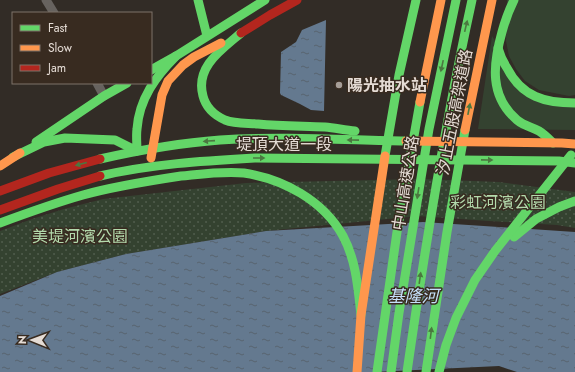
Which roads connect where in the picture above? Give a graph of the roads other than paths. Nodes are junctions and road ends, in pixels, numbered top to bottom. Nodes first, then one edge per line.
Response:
1 (46, 0) edge
2 (198, 0) edge
3 (265, 0) edge
4 (297, 0) edge
5 (415, 0) edge
6 (441, 0) edge
7 (456, 0) edge
8 (472, 0) edge
9 (492, 0) edge
10 (497, 0) edge
11 (514, 0) edge
12 (53, 12) edge
13 (241, 33) junction
14 (207, 36) junction
15 (176, 56) junction
16 (152, 69) edge
17 (152, 83) edge
18 (98, 84) edge
19 (125, 84) edge
20 (152, 84) edge
21 (104, 96) junction
22 (575, 103) edge
23 (420, 141) junction
24 (553, 142) junction
25 (575, 144) edge
26 (153, 148) junction
27 (575, 150) edge
28 (137, 151) junction
29 (13, 157) junction
30 (575, 162) edge
31 (0, 166) edge
32 (150, 166) junction
33 (0, 191) edge
34 (575, 201) edge
35 (0, 210) edge
36 (0, 223) edge
37 (483, 268) junction
38 (362, 315) junction
39 (357, 372) edge
40 (377, 372) edge
41 (391, 372) edge
42 (407, 372) edge
43 (426, 372) edge
44 (439, 372) edge

1 - 12 street
2 - 14 main road
3 - 14 main road
4 - 13 main road
5 - 38 main road
6 - 40 main road
7 -> 41 main road, 中山高速公路
42 -> 8 main road, 中山高速公路
43 -> 9 main road, 汐止五股高架道路
10 - 22 main road
11 - 24 main road
13 - 23 main road
13 - 26 main road
14 - 15 main road
15 - 16 main road
15 - 17 main road
18 - 21 street
19 - 21 main road
20 - 28 main road
21 - 29 main road
23 - 24 main road, 堤頂大道一段
23 -> 26 main road, 堤頂大道一段
24 - 25 main road, 堤頂大道一段
26 - 28 main road, 堤頂大道一段
26 - 32 main road
27 - 37 main road
28 - 29 main road
28 -> 33 main road, 堤頂大道一段
29 - 31 main road
32 -> 30 main road, 堤頂大道一段
32 - 35 main road, 堤頂大道一段
34 - 37 main road
36 - 38 main road
37 - 44 main road
38 - 39 main road

